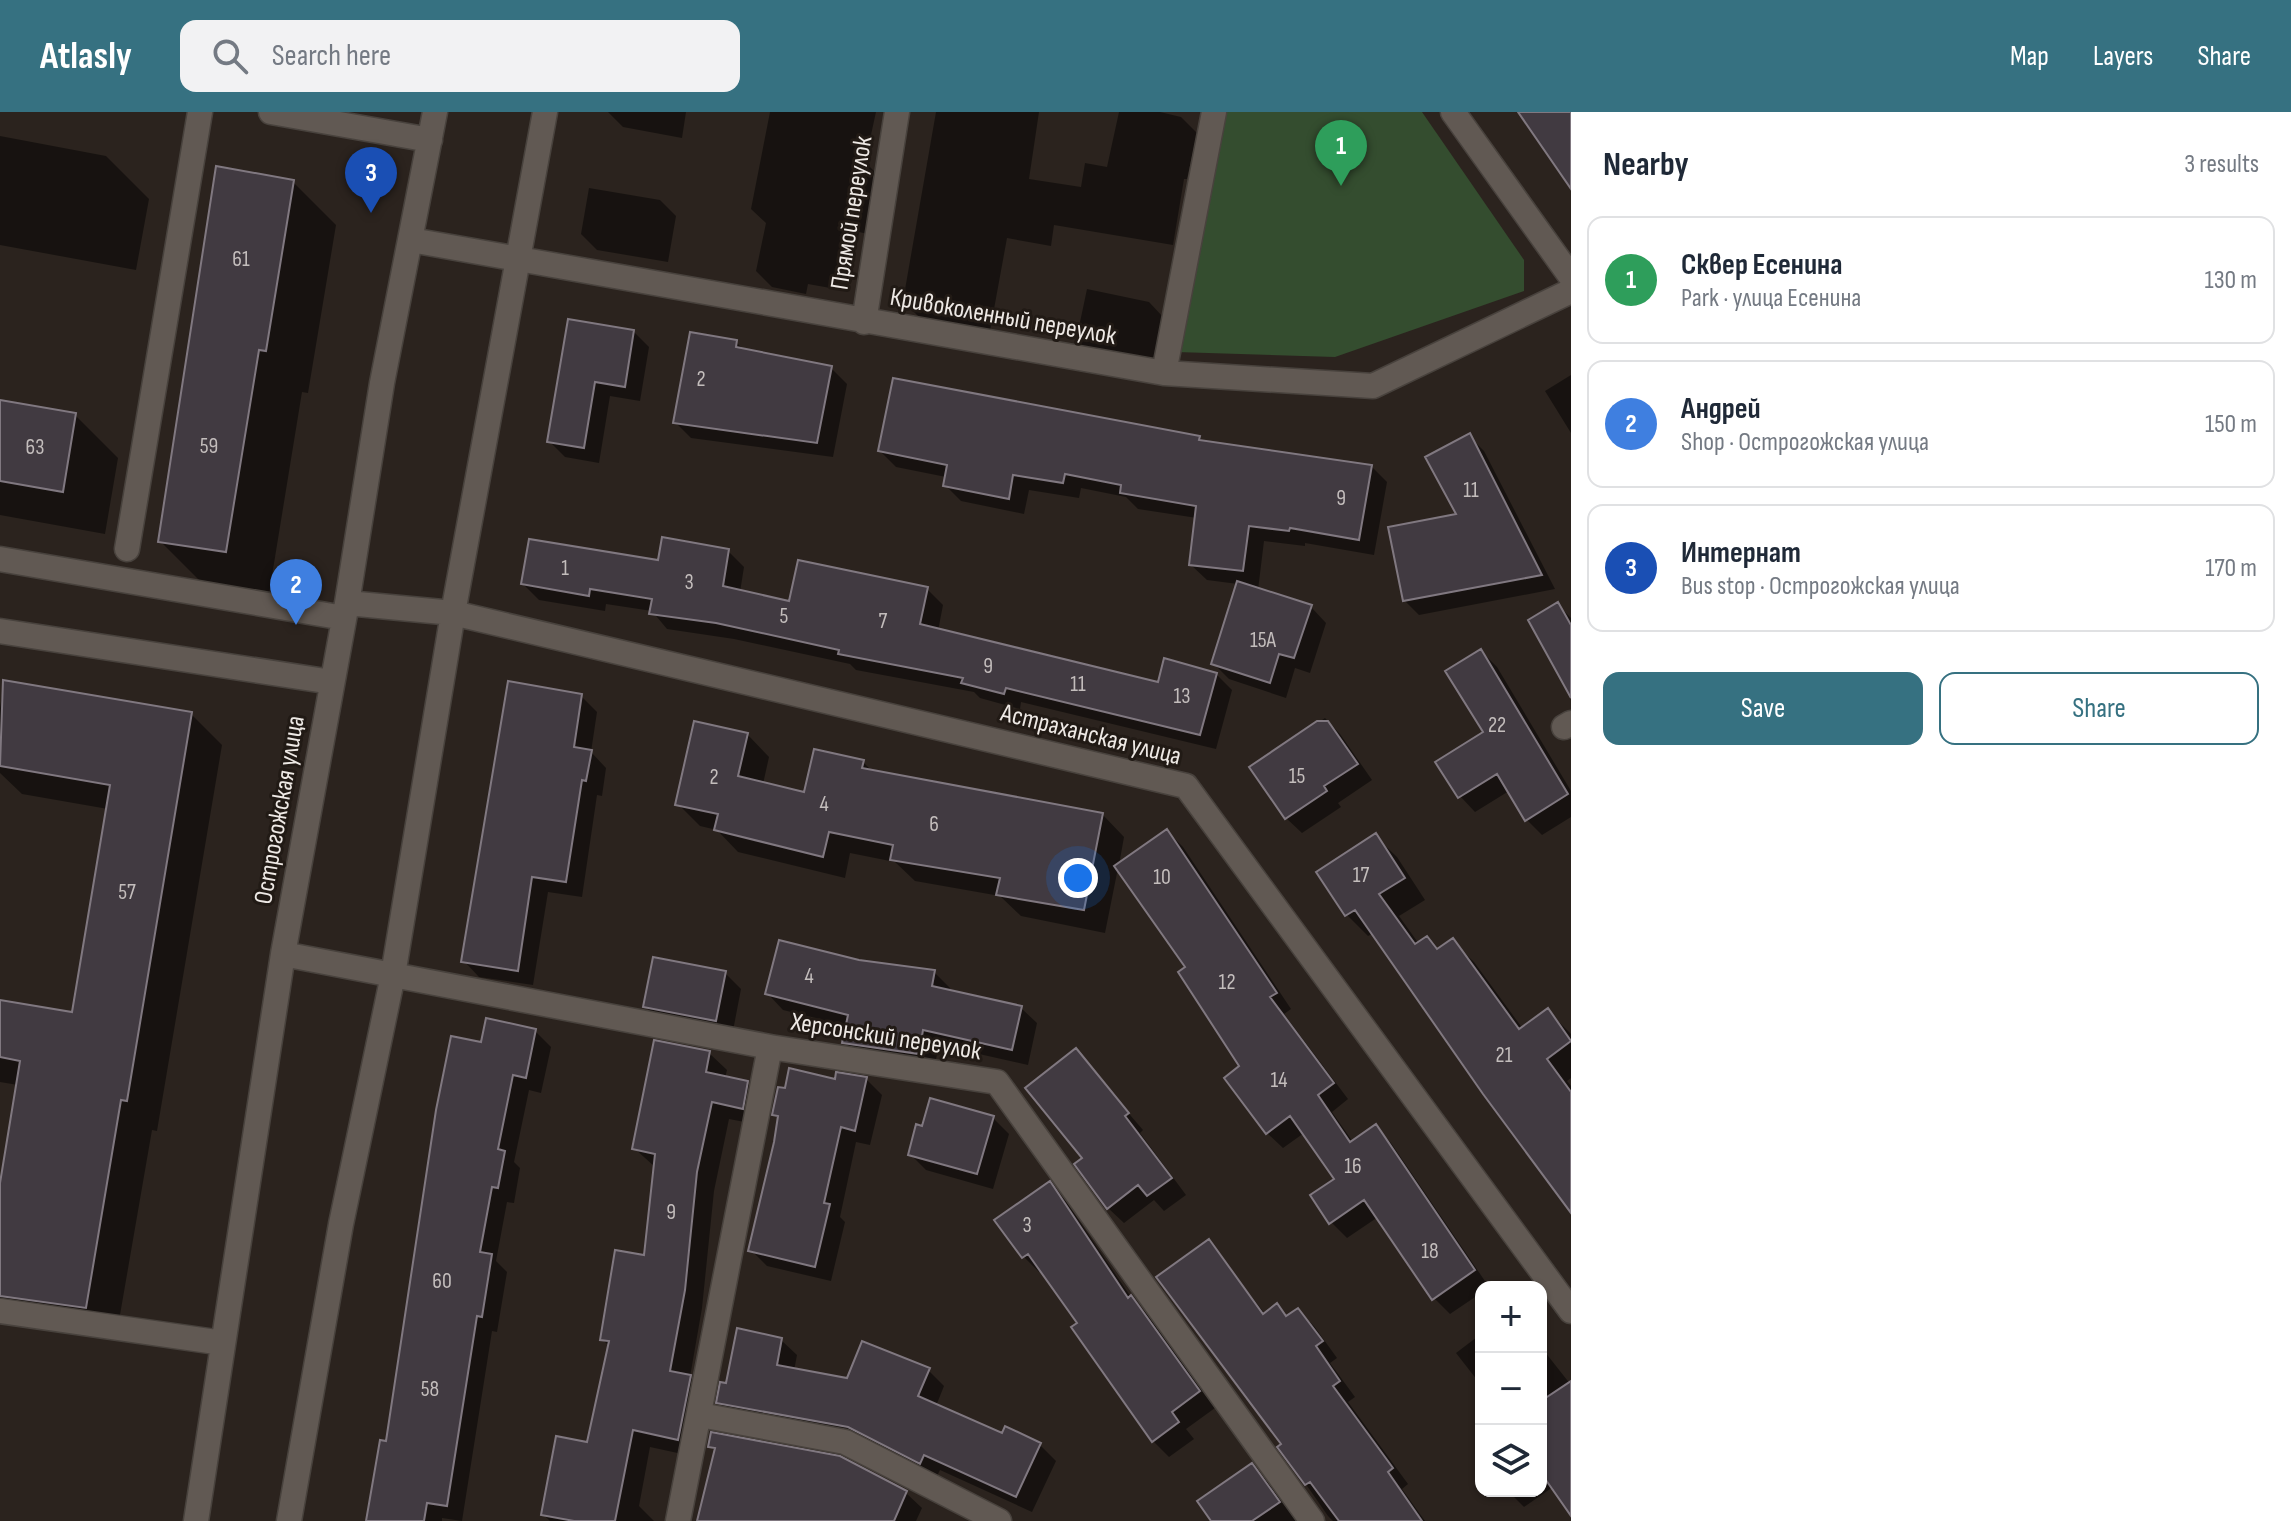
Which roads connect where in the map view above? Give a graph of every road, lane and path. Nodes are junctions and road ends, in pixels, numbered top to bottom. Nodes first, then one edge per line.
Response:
1 (200, 112) edge
2 (271, 112) edge
3 (435, 112) edge
4 (545, 112) edge
5 (897, 112) edge
6 (1214, 112) edge
7 (1453, 112) edge
8 (430, 140) junction
9 (411, 240) junction
10 (516, 256) junction
11 (1571, 277) edge
12 (1571, 291) edge
13 (864, 322) junction
14 (1164, 373) junction
15 (127, 549) dead end
16 (0, 559) edge
17 (345, 611) junction
18 (453, 613) junction
19 (0, 631) edge
20 (332, 682) junction
21 (283, 954) junction
22 (393, 975) junction
23 (770, 1047) junction
24 (0, 1311) edge
25 (1571, 1311) edge
26 (223, 1343) junction
27 (700, 1415) junction
28 (1300, 1517) edge
29 (196, 1521) edge
30 (289, 1521) edge
31 (678, 1521) edge
32 (999, 1521) edge

1 - 15 street
2 - 8 street
3 - 8 street, Острогожская улица
4 - 10 street
5 - 13 street, Прямой переулок
6 - 14 street
7 - 11 street
8 - 9 street, Острогожская улица
9 - 10 street, Кривоколенный переулок
9 - 17 street, Острогожская улица
10 - 13 street, Кривоколенный переулок
10 - 18 street
12 - 14 street, Кривоколенный переулок
13 - 14 street, Кривоколенный переулок
16 - 17 street, Астраханская улица
17 - 18 street, Астраханская улица
17 - 20 street, Острогожская улица
18 - 22 street
18 - 25 street, Астраханская улица
19 - 20 street
20 - 21 street, Острогожская улица
21 - 22 street, Херсонский переулок
21 - 26 street, Острогожская улица
22 - 23 street, Херсонский переулок
22 - 30 street
23 - 27 street
23 - 28 street, Херсонский переулок
24 - 26 street
26 - 29 street, Острогожская улица
27 - 31 street
27 - 32 street

